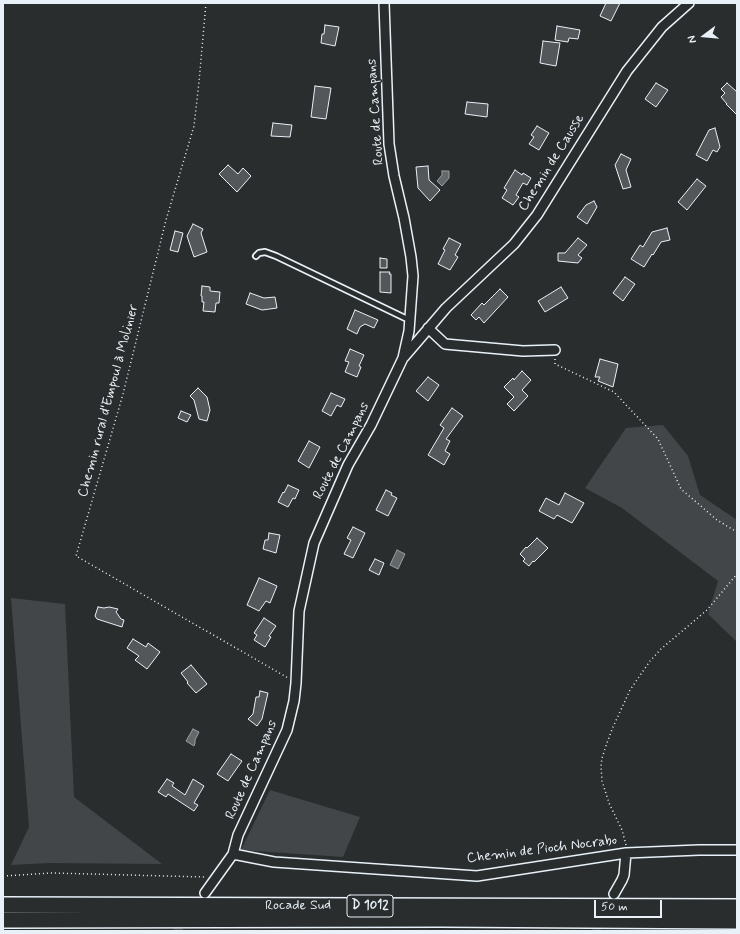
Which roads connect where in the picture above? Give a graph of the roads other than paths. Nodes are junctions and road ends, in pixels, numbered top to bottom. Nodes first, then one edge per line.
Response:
1 (384, 3) edge
2 (689, 3) edge
3 (256, 256) dead end
4 (410, 319) junction
5 (428, 328) junction
6 (555, 350) road end
7 (403, 358) junction
8 (737, 850) edge
9 (626, 853) junction
10 (233, 854) junction
11 (205, 892) dead end
12 (614, 894) tunnel mouth
13 (3, 905) edge
14 (737, 907) edge
15 (3, 920) edge
16 (737, 921) edge

1 - 4 street, Route de Campans
2 - 5 street, Chemin de Causse
3 - 4 lane
4 - 7 street, Route de Campans
5 - 6 street
5 - 7 street, Chemin de Causse
7 - 10 street, Route de Campans
8 - 9 street, Chemin de Pioch Nocrabo
9 - 10 street, Chemin de Pioch Nocrabo
9 - 12 street
10 - 11 street, Route de Campans
13 - 14 highway, Rocade Sud / D 1012
15 - 16 highway, Rocade Sud / D 1012

